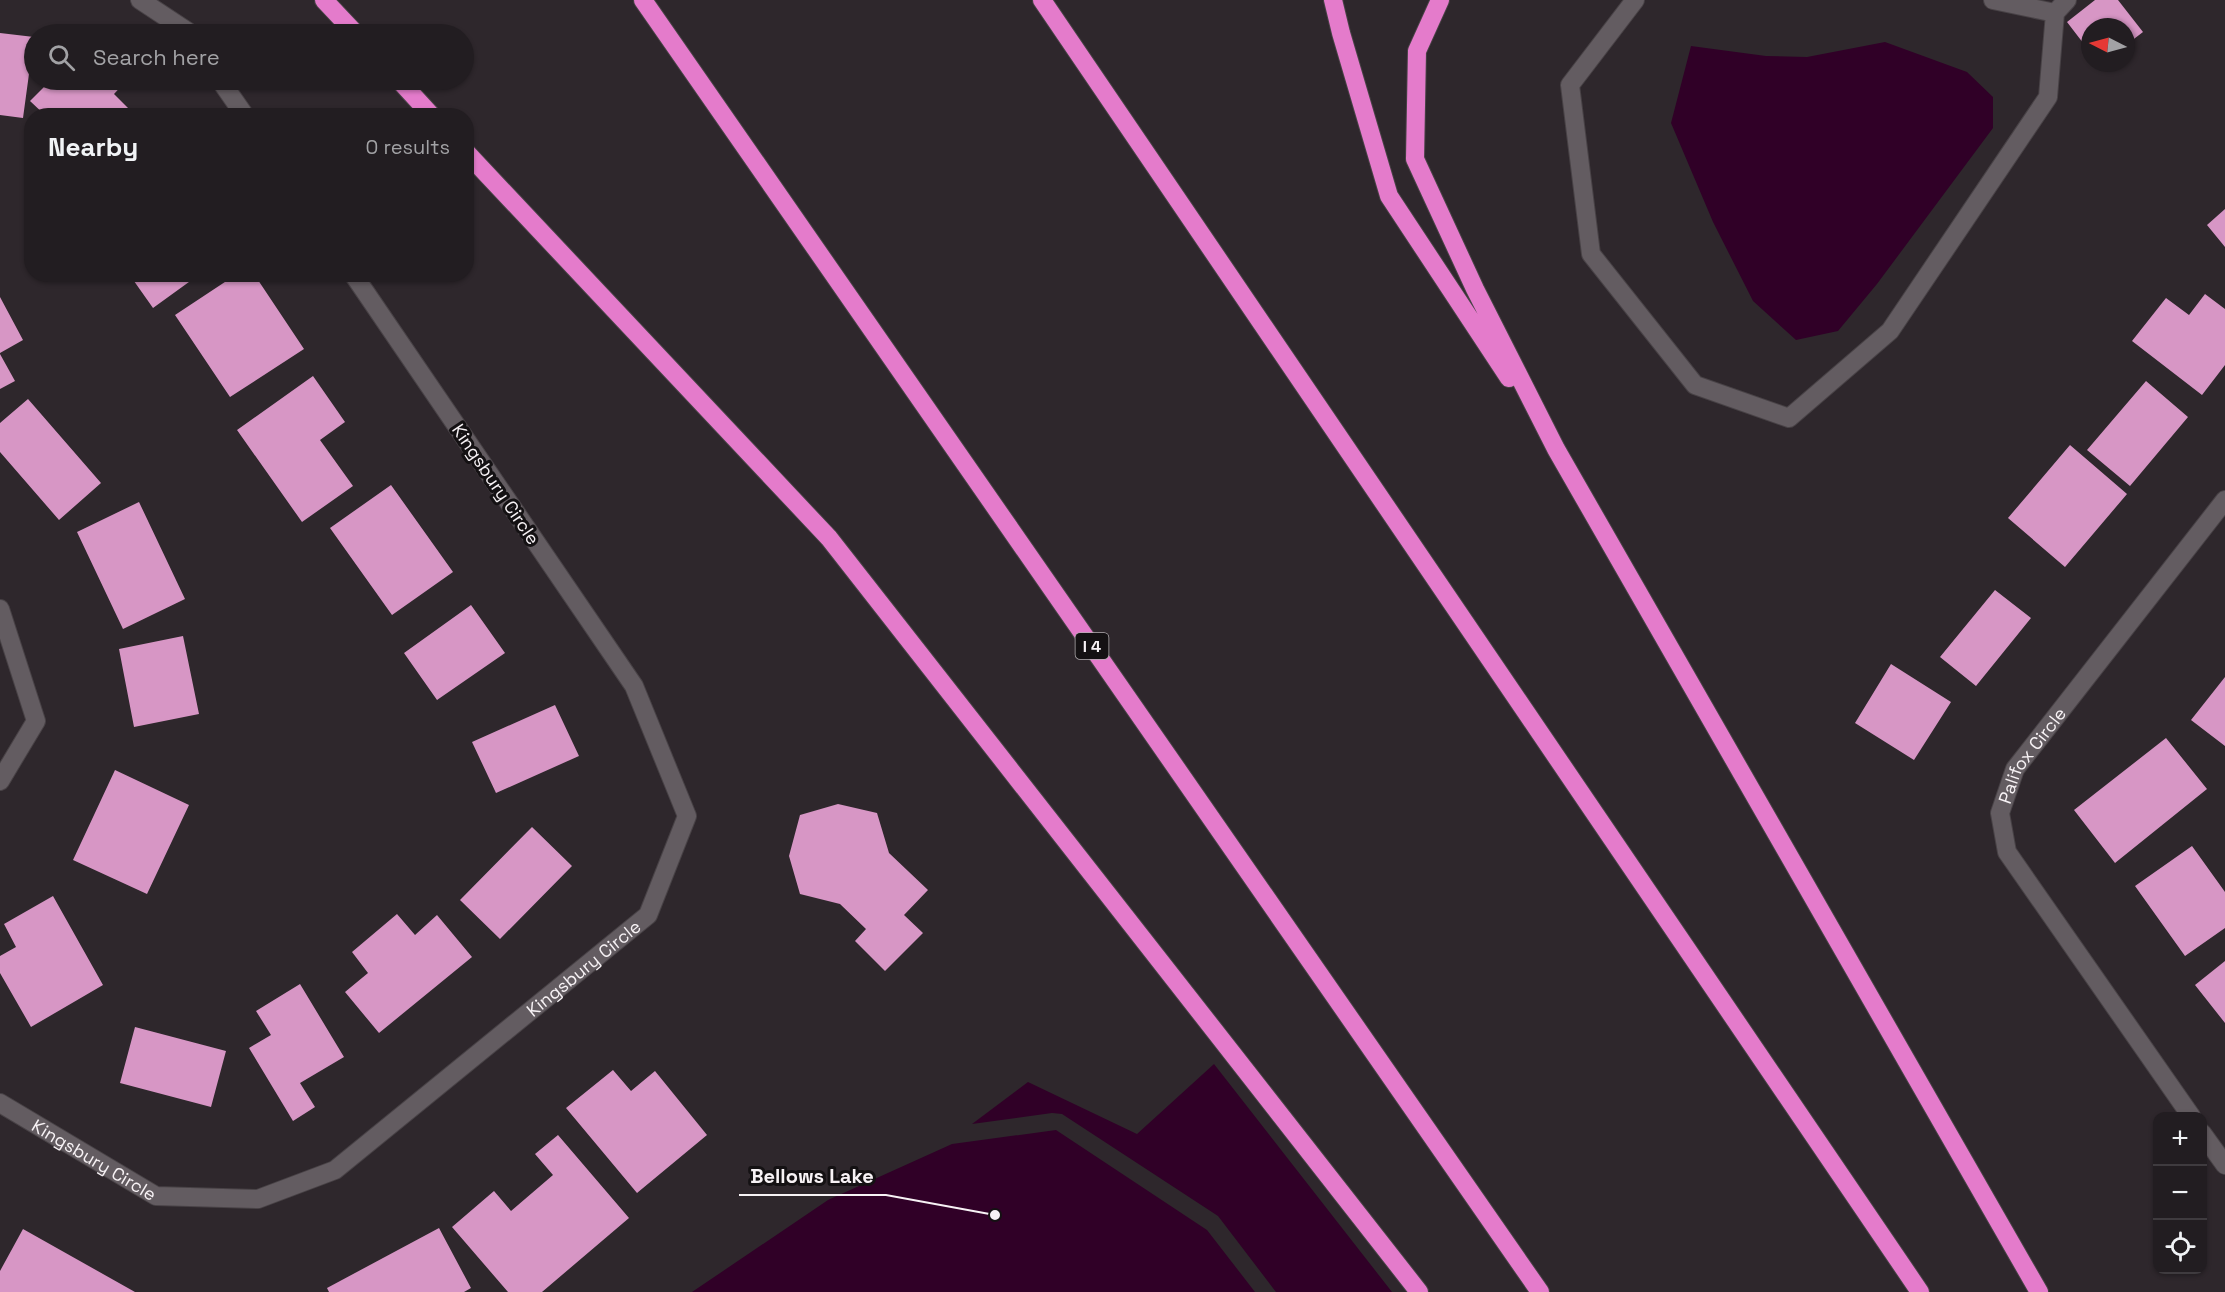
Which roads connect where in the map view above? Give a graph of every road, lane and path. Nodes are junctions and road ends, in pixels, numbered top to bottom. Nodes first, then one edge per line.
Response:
1 (140, 0) edge
2 (324, 0) edge
3 (643, 0) edge
4 (1042, 0) edge
5 (1333, 0) edge
6 (1440, 0) edge
7 (1635, 0) edge
8 (1993, 0) edge
9 (2061, 7) edge
10 (176, 24) edge
11 (347, 24) edge
12 (227, 90) edge
13 (408, 90) edge
14 (239, 108) edge
15 (425, 108) edge
16 (474, 161) edge
17 (359, 282) edge
18 (1556, 449) junction
19 (2225, 500) edge
20 (0, 609) edge
21 (0, 781) edge
22 (0, 1103) edge
23 (2188, 1112) edge
24 (2207, 1140) edge
25 (2225, 1165) edge
26 (1419, 1292) edge
27 (1540, 1292) edge
28 (1920, 1292) edge
29 (2039, 1292) edge

1 - 10 street
2 - 11 highway
3 - 27 highway, I 4
4 - 28 highway
5 - 18 highway
6 - 18 highway
7 - 9 street
8 - 9 street
12 - 14 street
13 - 15 highway
16 - 26 highway
17 - 22 street, Kingsbury Circle
18 - 29 highway
19 - 23 street, Palifox Circle
20 - 21 street
24 - 25 street

